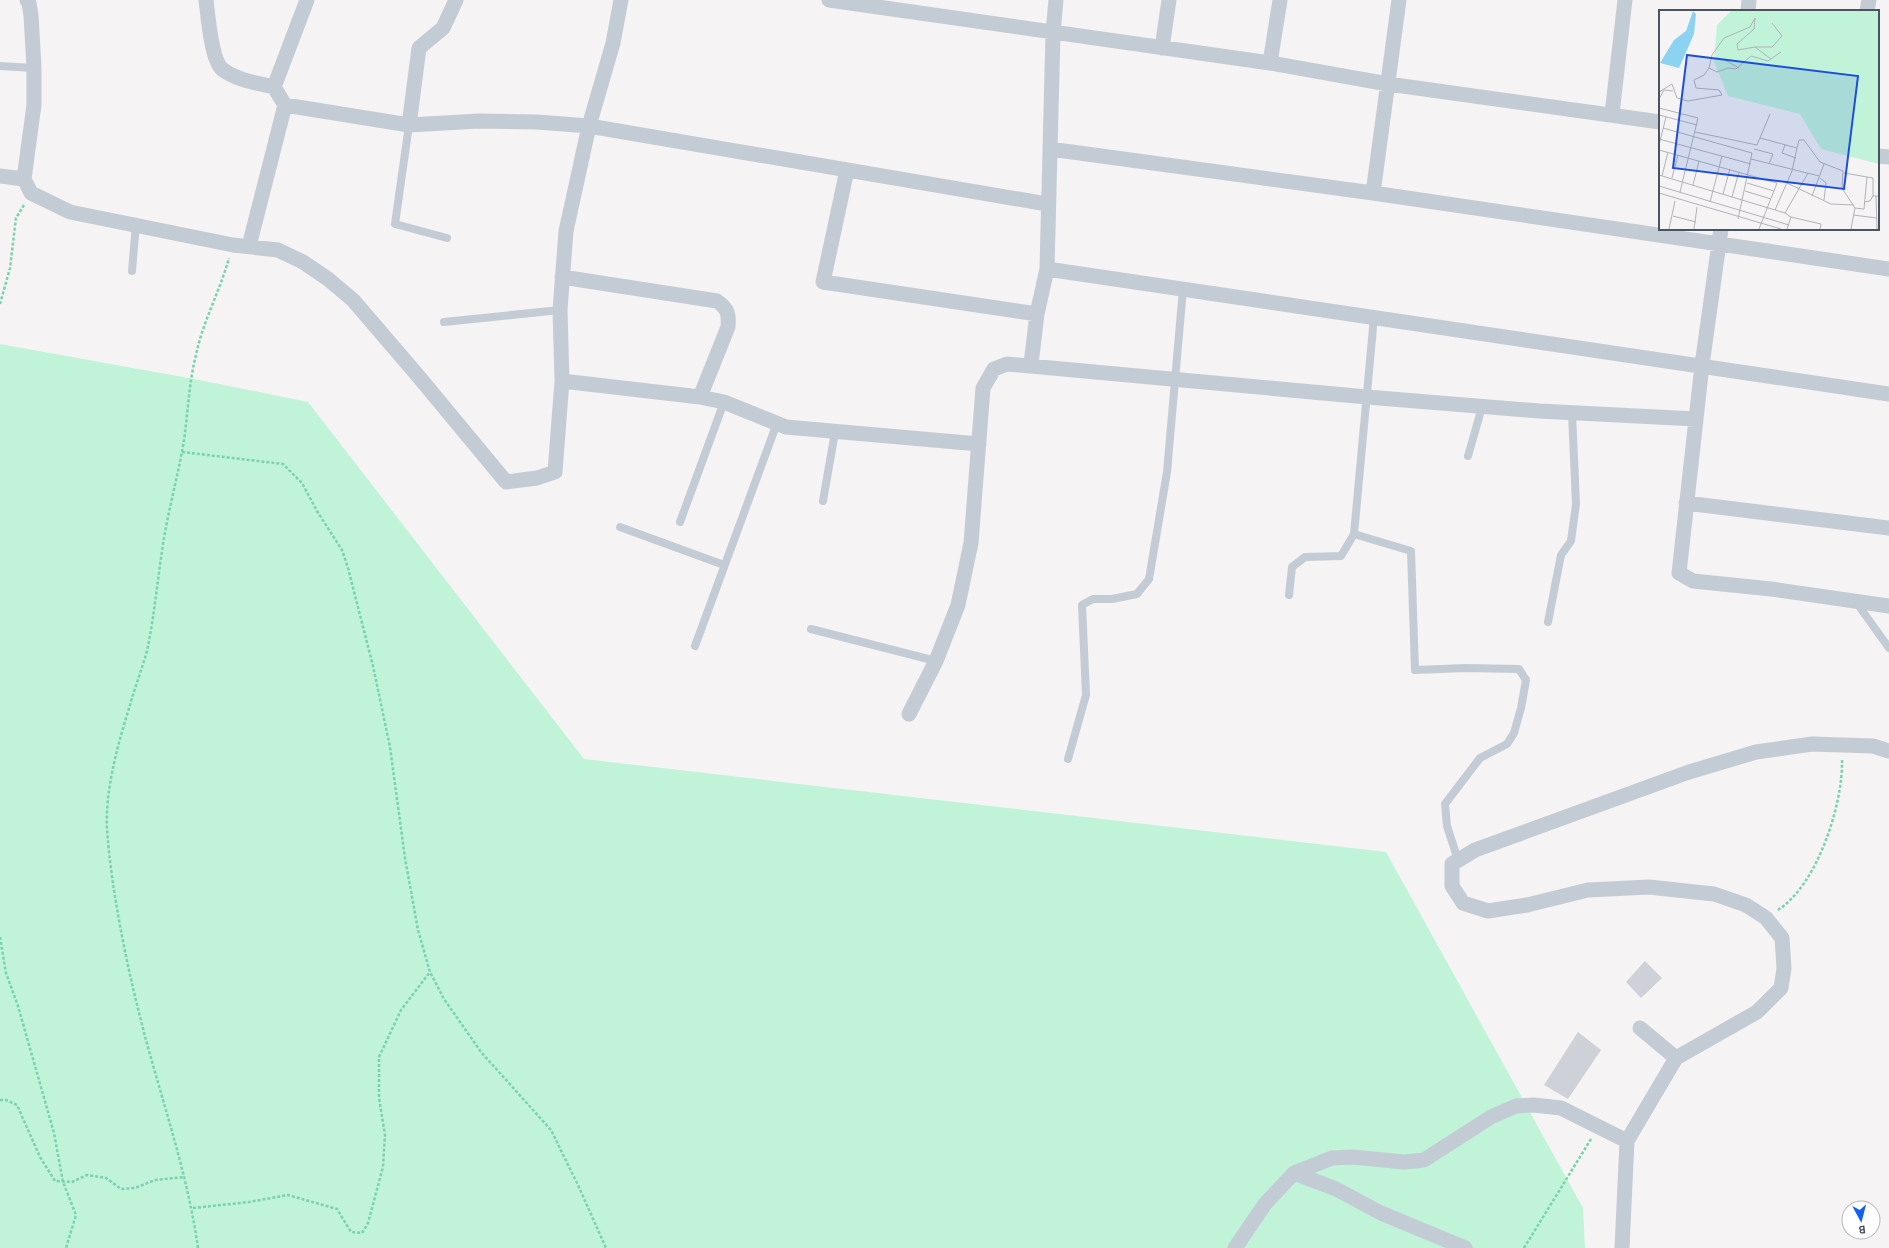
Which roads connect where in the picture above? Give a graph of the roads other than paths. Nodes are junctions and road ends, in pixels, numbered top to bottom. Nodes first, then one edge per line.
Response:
1 (27, 0) edge
2 (206, 0) edge
3 (306, 0) edge
4 (456, 0) edge
5 (621, 0) edge
6 (829, 0) edge
7 (1056, 0) edge
8 (1169, 0) edge
9 (1280, 0) edge
10 (1399, 0) edge
11 (1625, 0) edge
12 (1749, 0) edge
13 (1869, 0) edge
14 (1748, 10) edge
15 (1867, 10) edge
16 (1053, 33) junction
17 (1162, 48) junction
18 (1270, 63) junction
19 (0, 66) edge
20 (34, 68) junction
21 (1388, 84) junction
22 (274, 87) junction
23 (285, 105) junction
24 (1612, 114) junction
25 (1659, 122) edge
26 (409, 125) junction
27 (589, 126) junction
28 (1050, 149) junction
29 (1879, 156) edge
30 (1889, 157) edge
31 (847, 170) junction
32 (0, 176) edge
33 (24, 179) junction
34 (1373, 194) junction
35 (1047, 204) junction
36 (136, 224) junction
37 (1721, 230) edge
38 (447, 238) dead end
39 (1719, 245) junction
40 (249, 246) junction
41 (1047, 269) junction
42 (1889, 269) edge
43 (132, 271) dead end
44 (562, 277) junction
45 (1183, 289) junction
46 (560, 310) junction
47 (1037, 314) junction
48 (1374, 317) junction
49 (444, 322) dead end
50 (1031, 364) junction
51 (1702, 365) junction
52 (1175, 379) junction
53 (562, 381) junction
54 (1889, 394) edge
55 (700, 398) junction
56 (1367, 398) junction
57 (724, 402) junction
58 (1482, 407) junction
59 (1572, 413) junction
60 (1696, 419) junction
61 (777, 424) junction
62 (835, 432) junction
63 (979, 444) junction
64 (1468, 456) dead end
65 (823, 501) dead end
66 (1686, 503) junction
67 (680, 522) dead end
68 (620, 527) dead end
69 (1889, 528) edge
70 (1354, 534) junction
71 (724, 565) junction
72 (1289, 595) dead end
73 (1856, 602) junction
74 (1889, 606) edge
75 (1548, 622) dead end
76 (811, 629) dead end
77 (694, 646) dead end
78 (1889, 648) edge
79 (936, 661) junction
80 (909, 714) dead end
81 (1889, 751) edge
82 (1068, 759) dead end
83 (1458, 860) junction
84 (1640, 1028) dead end
85 (1676, 1058) junction
86 (1627, 1141) junction
87 (1294, 1173) junction
88 (1235, 1248) edge
89 (1465, 1248) edge
90 (1622, 1248) edge

1 - 20 street
2 - 22 street
3 - 22 street
4 - 26 street
5 - 27 street
6 - 16 street
7 - 16 street
8 - 17 street
9 - 18 street
10 - 21 street
11 - 24 street
12 - 14 street
13 - 15 street
16 - 17 street
16 - 28 street
17 - 18 street
18 - 21 street
19 - 20 lane
20 - 33 street
21 - 24 street
21 - 34 street
22 - 23 street
23 - 26 street
23 - 40 street
24 - 25 street
26 - 27 street
26 - 38 lane
27 - 31 street
27 - 44 street
28 - 34 street
28 - 35 street
29 - 30 street
31 - 35 street
31 - 47 street
32 - 33 street
33 - 36 street
34 - 39 street
35 - 41 street
36 - 40 street
36 - 43 lane
37 - 39 street
39 - 42 street
39 - 51 street
40 - 53 street
41 - 45 street
41 - 47 street
44 - 46 street
44 - 55 street
45 - 48 street
45 - 52 lane
46 - 49 lane
46 - 53 street
47 - 50 street
48 - 51 street
48 - 56 lane
50 - 52 street
50 - 63 street
51 - 54 street
51 - 60 street
52 - 56 street
52 - 82 lane
53 - 55 street
55 - 57 street
56 - 58 street
56 - 70 lane
57 - 61 street
57 - 67 lane
58 - 59 street
58 - 64 lane
59 - 60 street
59 - 75 lane
60 - 66 street
61 - 62 street
61 - 71 lane
62 - 63 street
62 - 65 lane
63 - 79 street
66 - 69 street
66 - 73 street
68 - 71 lane
70 - 72 lane
70 - 83 lane
71 - 77 lane
73 - 74 street
73 - 78 lane
76 - 79 lane
79 - 80 street
81 - 83 street
83 - 85 street
84 - 85 street
85 - 86 street
86 - 87 street
86 - 90 street
87 - 88 street
87 - 89 street

